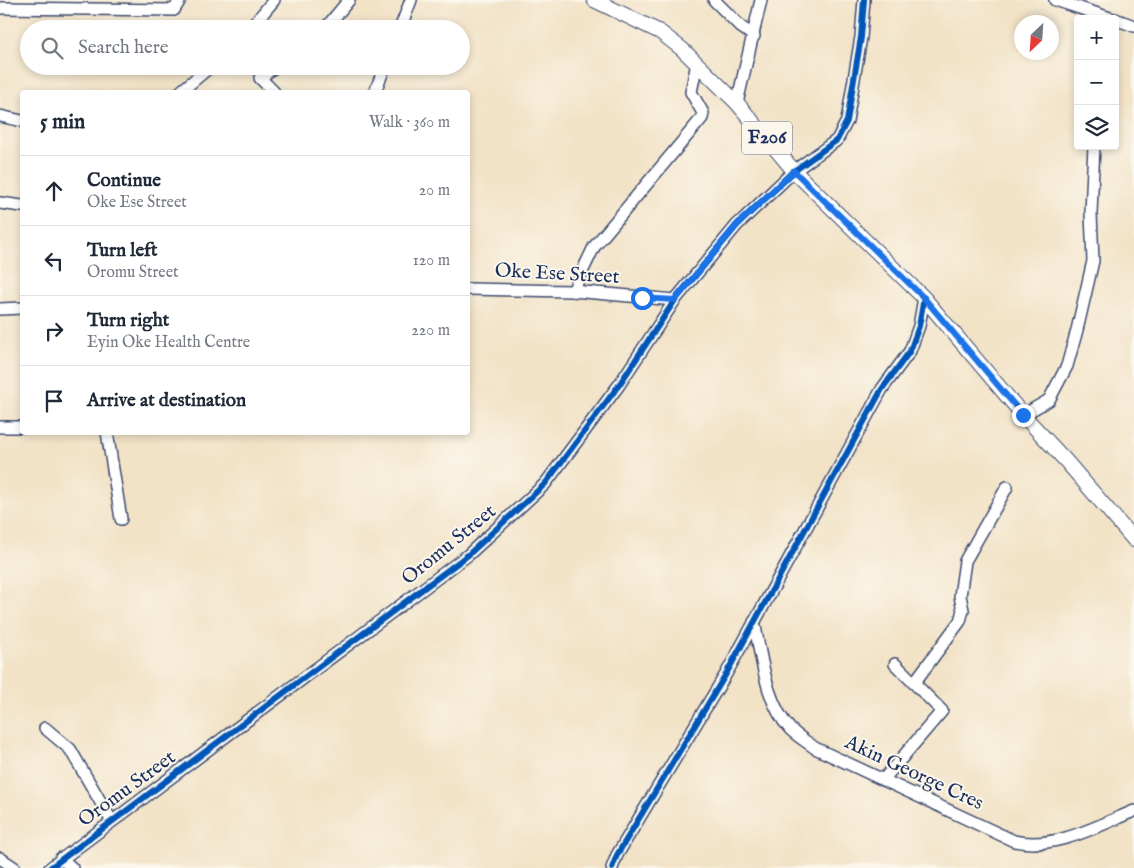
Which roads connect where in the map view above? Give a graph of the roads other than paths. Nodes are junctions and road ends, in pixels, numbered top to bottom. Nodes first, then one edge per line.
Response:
1 (180, 0) edge
2 (274, 0) edge
3 (349, 0) edge
4 (411, 0) edge
5 (594, 0) edge
6 (714, 0) edge
7 (761, 0) edge
8 (864, 0) edge
9 (1055, 0) edge
10 (0, 8) edge
11 (1100, 15) edge
12 (257, 20) edge
13 (332, 20) edge
14 (403, 20) edge
15 (1119, 21) edge
16 (1134, 26) edge
17 (754, 36) junction
18 (697, 62) junction
19 (200, 75) edge
20 (264, 75) edge
21 (382, 75) edge
22 (182, 90) edge
23 (272, 90) edge
24 (376, 90) edge
25 (738, 103) junction
26 (0, 116) edge
27 (20, 121) edge
28 (1094, 150) edge
29 (794, 171) junction
30 (0, 203) edge
31 (20, 206) edge
32 (470, 289) edge
33 (573, 291) junction
34 (924, 298) junction
35 (675, 300) junction
36 (20, 308) edge
37 (0, 309) edge
38 (1023, 415) junction
39 (0, 427) edge
40 (20, 427) edge
41 (107, 435) edge
42 (1007, 487) dead end
43 (121, 519) dead end
44 (1134, 540) edge
45 (754, 622) junction
46 (895, 664) dead end
47 (914, 683) junction
48 (45, 728) dead end
49 (883, 780) junction
50 (1134, 811) edge
51 (112, 820) junction
52 (0, 858) edge
53 (61, 858) junction
54 (15, 868) edge
55 (50, 868) edge
56 (72, 868) edge
57 (612, 868) edge

1 - 10 street
2 - 12 street
3 - 13 street
4 - 14 street
5 - 18 main road, F206
6 - 17 street
7 - 17 street
8 - 29 street, Oromu Street
9 - 11 street
15 - 16 street
17 - 25 street
18 - 25 main road, F206
18 - 33 street
19 - 22 street
20 - 23 street
21 - 24 street
25 - 29 main road, F206
26 - 27 street
28 - 38 street
29 - 34 main road, F206
29 - 35 street, Oromu Street
30 - 31 street
32 - 33 street, Oke Ese Street
33 - 35 street, Oke Ese Street
34 - 38 main road, F206
34 - 45 street
35 - 51 street, Oromu Street
36 - 37 street
38 - 44 main road, F206
39 - 40 street
41 - 43 street
42 - 47 street
45 - 49 street, Akin George Cres
45 - 57 street
46 - 47 street
47 - 49 street
48 - 51 street
49 - 50 street, Akin George Cres
51 - 53 street, Oromu Street
52 - 54 street
53 - 55 street, Oromu Street
53 - 56 street

